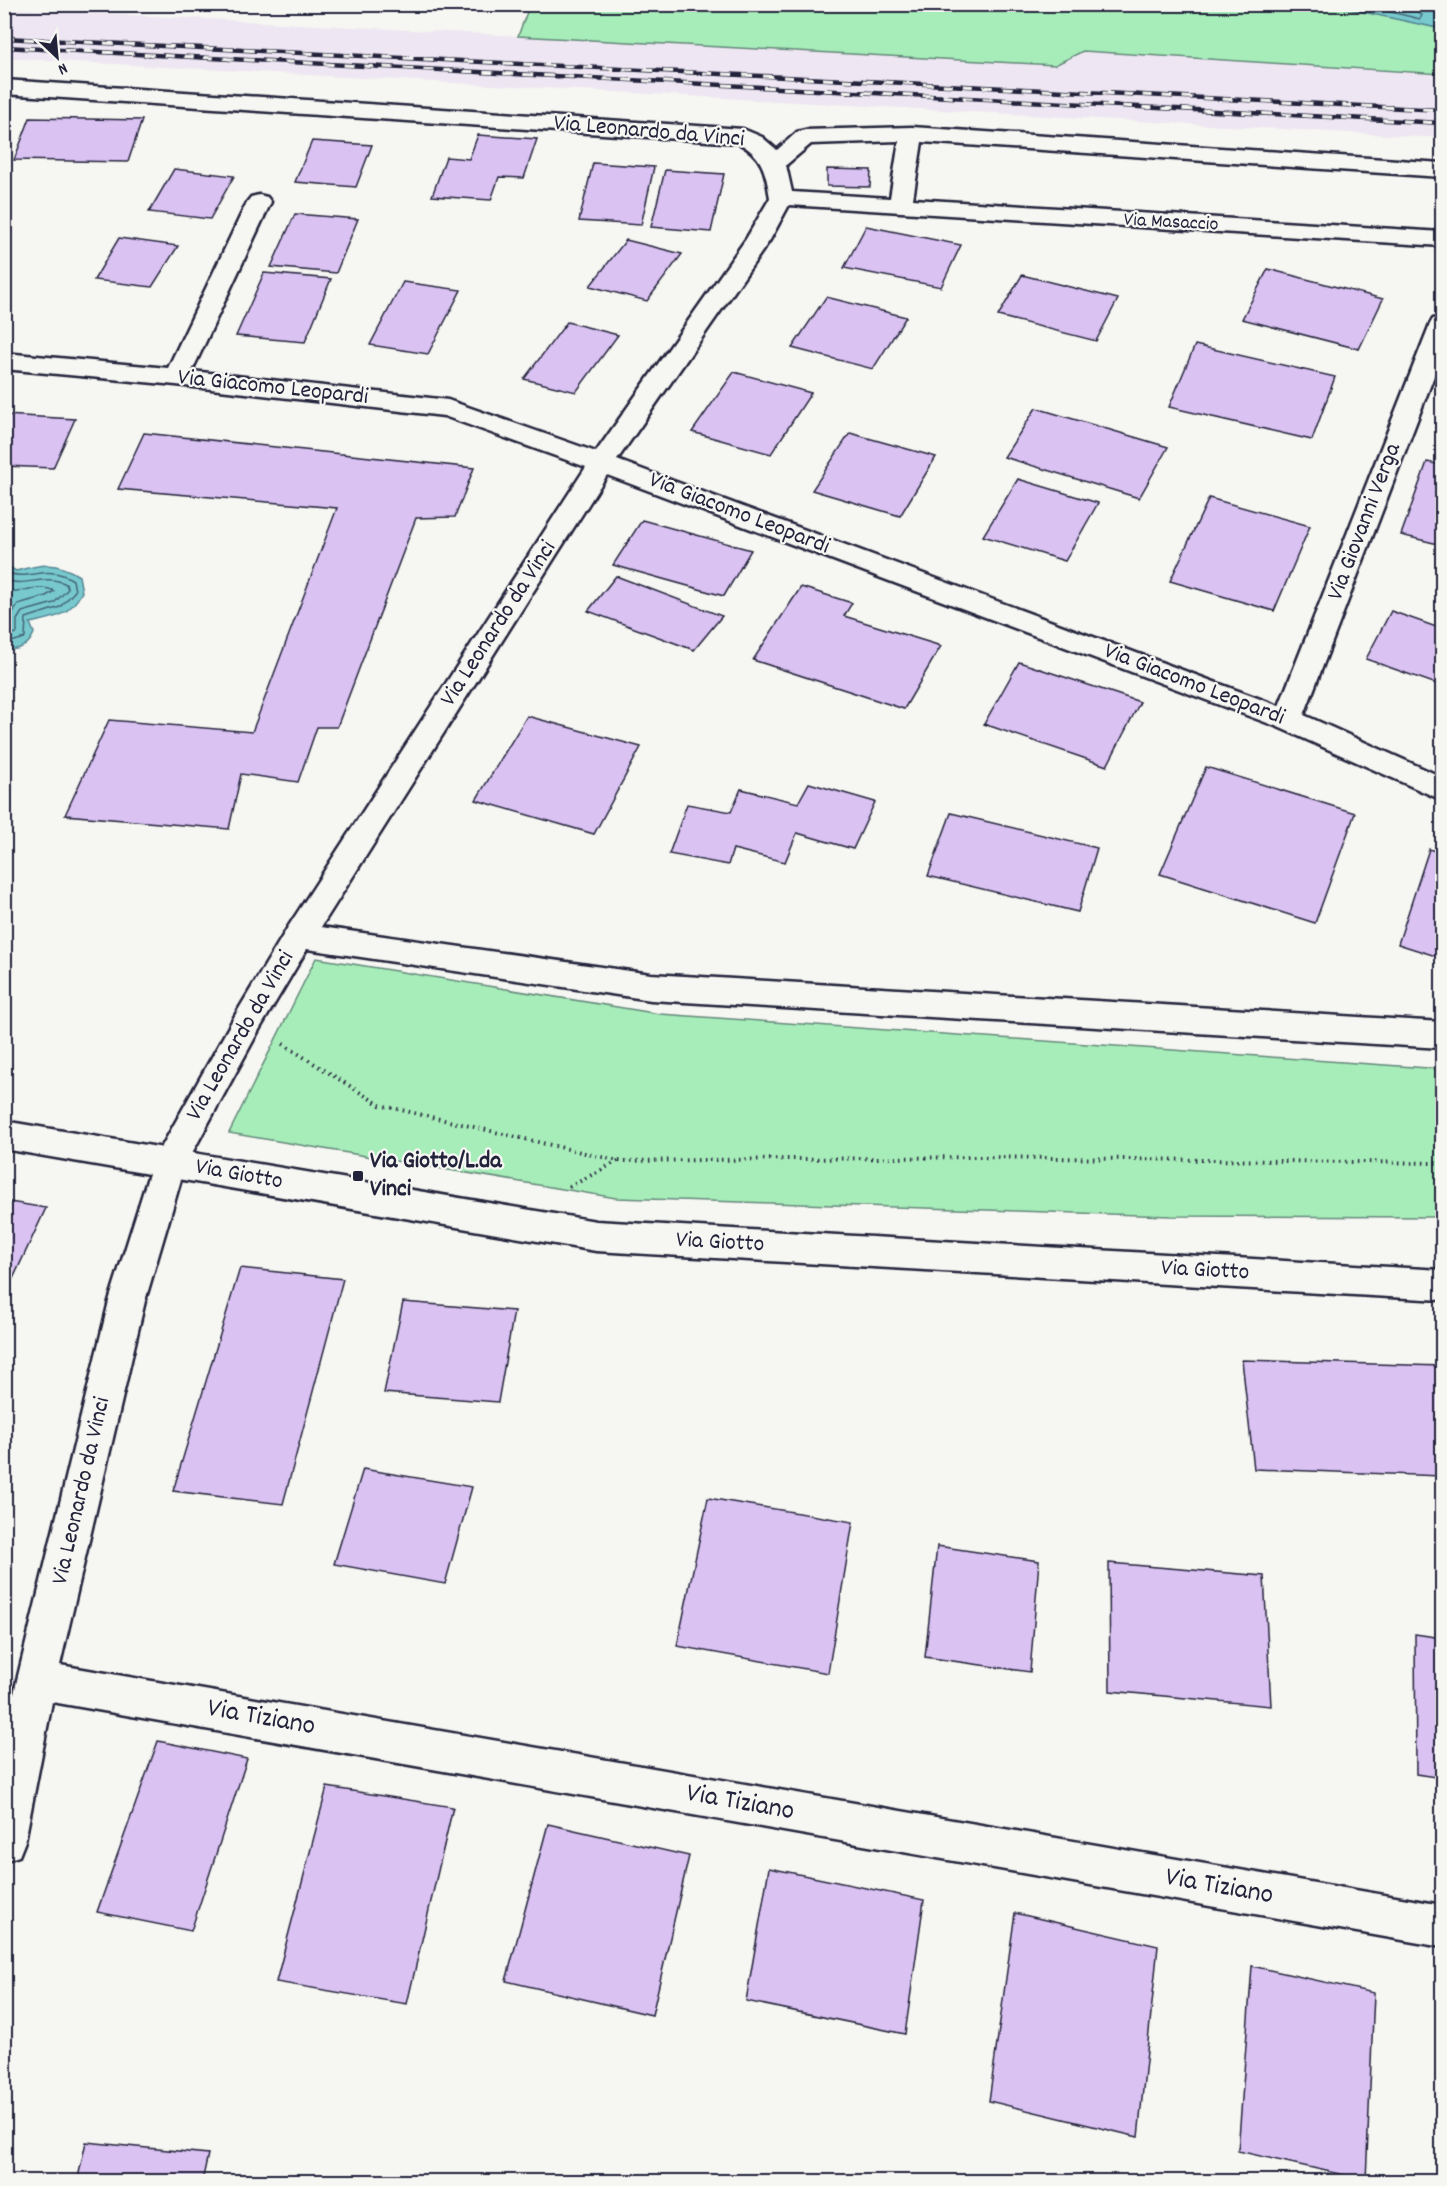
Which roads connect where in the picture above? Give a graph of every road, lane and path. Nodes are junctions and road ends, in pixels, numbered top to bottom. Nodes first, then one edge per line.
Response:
1 (4, 87) edge
2 (912, 134) junction
3 (775, 163) junction
4 (1443, 170) edge
5 (782, 198) junction
6 (259, 202) dead end
7 (900, 206) junction
8 (1443, 239) edge
9 (1443, 324) edge
10 (4, 361) edge
11 (176, 377) junction
12 (601, 464) junction
13 (1288, 720) junction
14 (1443, 789) edge
15 (299, 936) junction
16 (248, 1022) junction
17 (1443, 1035) edge
18 (4, 1135) edge
19 (1443, 1160) edge
20 (618, 1161) junction
21 (1437, 1163) junction
22 (169, 1164) junction
23 (1443, 1167) edge
24 (565, 1189) dead end
25 (1443, 1285) edge
26 (37, 1680) junction
27 (4, 1841) edge
28 (1443, 1926) edge

1 - 3 street, Via Leonardo da Vinci
2 - 3 street
2 - 4 street
2 - 7 street
3 - 5 street, Via Leonardo da Vinci
5 - 7 street, Via Masaccio
5 - 12 street, Via Leonardo da Vinci
6 - 11 street
7 - 8 street, Via Masaccio
9 - 13 street, Via Giovanni Verga
10 - 11 street, Via Giacomo Leopardi
11 - 12 street, Via Giacomo Leopardi
12 - 13 street, Via Giacomo Leopardi
12 - 15 street, Via Leonardo da Vinci
13 - 14 street, Via Giacomo Leopardi
15 - 16 street, Via Leonardo da Vinci
15 - 17 street
16 - 20 path
16 - 22 street, Via Leonardo da Vinci
18 - 22 street, Via Giotto
19 - 21 path
20 - 21 path
20 - 24 path
21 - 23 path
22 - 25 street, Via Giotto
22 - 26 street, Via Leonardo da Vinci
26 - 27 street, Via Leonardo da Vinci
26 - 28 street, Via Tiziano

